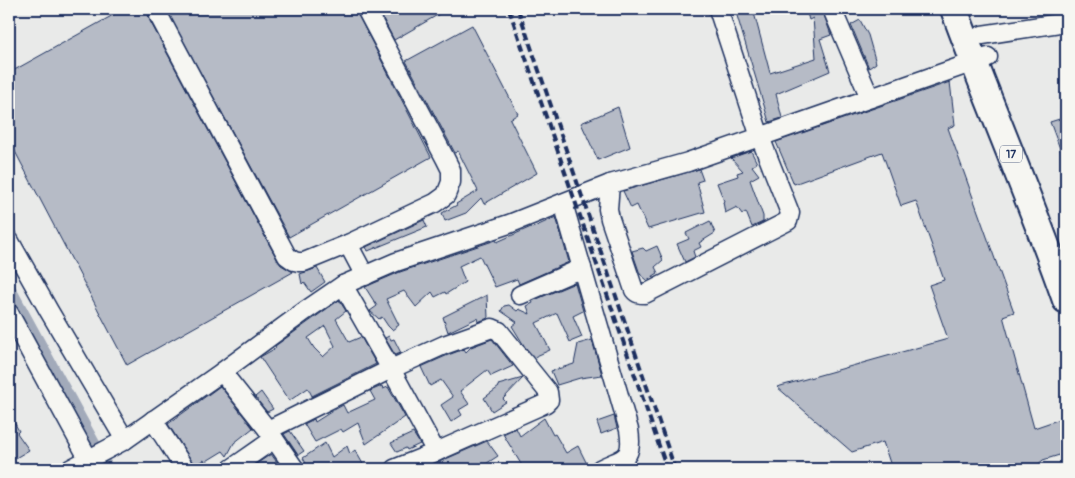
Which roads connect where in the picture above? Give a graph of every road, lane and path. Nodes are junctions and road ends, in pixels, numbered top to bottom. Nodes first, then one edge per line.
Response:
1 (366, 9) edge
2 (718, 9) edge
3 (832, 9) edge
4 (954, 9) edge
5 (971, 9) edge
6 (159, 16) dead end
7 (1066, 22) edge
8 (981, 52) junction
9 (870, 98) junction
10 (760, 137) junction
11 (610, 184) junction
12 (563, 203) junction
13 (9, 240) edge
14 (348, 244) junction
15 (1066, 257) edge
16 (582, 268) junction
17 (365, 276) junction
18 (343, 285) junction
19 (520, 295) dead end
20 (1066, 300) edge
21 (9, 313) edge
22 (391, 369) junction
23 (222, 372) junction
24 (153, 420) junction
25 (271, 435) junction
26 (122, 442) junction
27 (436, 452) junction
28 (91, 459) junction
29 (70, 469) edge
30 (185, 469) edge
31 (231, 469) edge
32 (295, 469) edge
33 (394, 469) edge
34 (600, 469) edge

1 - 14 street
2 - 10 street
3 - 9 street
4 - 8 highway, 17
5 - 8 highway, 17
6 - 14 street
7 - 8 street
8 - 9 street
8 - 15 highway, 17
8 - 20 highway, 17
9 - 10 street
10 - 11 street
10 - 11 street
11 - 12 street
12 - 16 street
12 - 17 street
13 - 26 street
14 - 17 street
16 - 19 street
16 - 34 street
17 - 18 street
18 - 22 street
18 - 23 street
21 - 28 street
22 - 25 street
22 - 27 street
22 - 27 street
23 - 24 street
23 - 25 street
24 - 26 street
24 - 30 street
25 - 31 street
25 - 32 street
26 - 28 street
27 - 33 street
28 - 29 street

